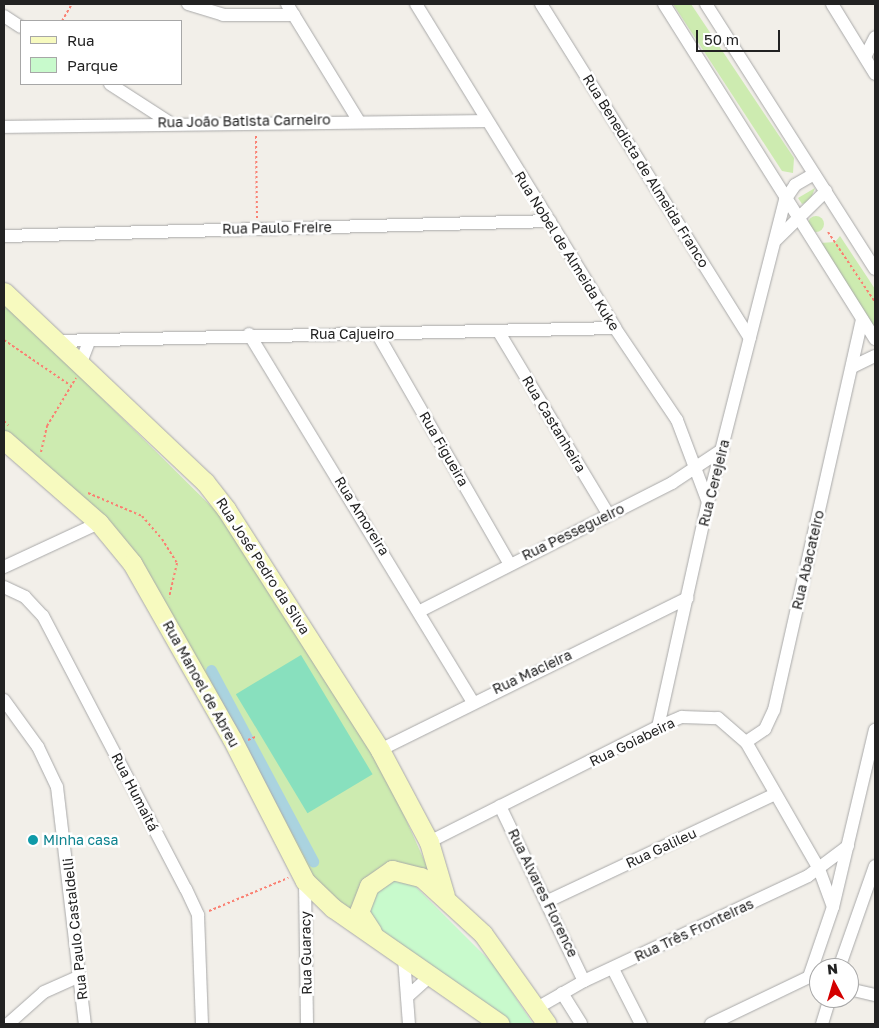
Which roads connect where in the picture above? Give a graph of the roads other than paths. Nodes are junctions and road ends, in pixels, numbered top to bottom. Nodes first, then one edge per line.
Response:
1 (188, 4) edge
2 (287, 4) edge
3 (416, 4) edge
4 (541, 4) edge
5 (664, 4) edge
6 (706, 4) edge
7 (832, 4) edge
8 (294, 15) junction
9 (4, 16) edge
10 (20, 26) edge
11 (875, 37) edge
12 (866, 55) junction
13 (875, 74) edge
14 (112, 85) edge
15 (358, 120) junction
16 (485, 121) junction
17 (169, 122) junction
18 (4, 127) edge
19 (814, 174) junction
20 (826, 191) junction
21 (785, 200) junction
22 (798, 219) junction
23 (550, 221) junction
24 (4, 236) edge
25 (776, 240) junction
26 (875, 269) edge
27 (4, 292) edge
28 (862, 320) junction
29 (615, 328) junction
30 (249, 334) junction
31 (500, 334) junction
32 (378, 335) junction
33 (750, 338) junction
34 (875, 339) edge
35 (56, 341) junction
36 (89, 341) junction
37 (875, 356) edge
38 (82, 366) junction
39 (852, 367) junction
40 (4, 440) edge
41 (723, 449) junction
42 (696, 467) junction
43 (708, 502) junction
44 (608, 514) junction
45 (99, 523) junction
46 (509, 563) junction
47 (4, 567) edge
48 (4, 587) edge
49 (687, 598) junction
50 (420, 611) junction
51 (4, 700) edge
52 (472, 700) junction
53 (658, 727) junction
54 (875, 730) edge
55 (746, 742) junction
56 (380, 750) junction
57 (775, 794) junction
58 (500, 806) junction
59 (429, 842) junction
60 (848, 846) junction
61 (875, 866) edge
62 (820, 869) junction
63 (303, 877) junction
64 (871, 890) edge
65 (445, 896) junction
66 (548, 902) junction
67 (833, 907) junction
68 (379, 941) junction
69 (404, 958) junction
70 (819, 958) edge
71 (844, 958) edge
72 (613, 969) junction
73 (430, 975) junction
74 (80, 976) junction
75 (809, 980) edge
76 (584, 981) junction
77 (859, 991) edge
78 (562, 993) junction
79 (875, 995) edge
80 (408, 996) junction
81 (537, 1008) junction
82 (827, 1008) edge
83 (8, 1024) edge
84 (85, 1024) edge
85 (202, 1024) edge
86 (307, 1024) edge
87 (409, 1024) edge
88 (500, 1024) edge
89 (547, 1024) edge
90 (581, 1024) edge
91 (641, 1024) edge
92 (711, 1024) edge
93 (822, 1024) edge

1 - 8 street
2 - 8 street
3 - 16 street, Rua Nobel de Almeida Kuke
4 - 33 street, Rua Benedicta de Almeida Franco
5 - 21 street
6 - 19 street
7 - 12 street
8 - 15 street
9 - 10 street
11 - 12 street
12 - 13 street
14 - 17 street
15 - 16 street, Rua João Batista Carneiro
15 - 17 street, Rua João Batista Carneiro
16 - 23 street, Rua Nobel de Almeida Kuke
17 - 18 street, Rua João Batista Carneiro
19 - 20 street
19 - 21 street
20 - 22 street
20 - 26 street
21 - 22 street
21 - 25 street, Rua Cerejeira
22 - 25 street
22 - 28 street
23 - 24 street, Rua Paulo Freire
23 - 29 street, Rua Nobel de Almeida Kuke
25 - 33 street, Rua Cerejeira
27 - 35 main road, Rua José Pedro da Silva
28 - 34 street
28 - 39 street, Rua Abacateiro
29 - 31 street, Rua Cajueiro
29 - 42 street, Rua Nobel de Almeida Kuke
30 - 32 street, Rua Cajueiro
30 - 36 street, Rua Cajueiro
30 - 50 street, Rua Amoreira
31 - 32 street, Rua Cajueiro
31 - 44 street, Rua Castanheira
32 - 46 street, Rua Figueira
33 - 41 street, Rua Cerejeira
35 - 36 street, Rua Cajueiro
35 - 38 main road, Rua José Pedro da Silva
36 - 38 street
37 - 39 street
38 - 56 main road, Rua José Pedro da Silva
39 - 55 street, Rua Abacateiro
40 - 45 main road, Rua Manoel de Abreu
41 - 42 street, Rua Pessegueiro
41 - 43 street, Rua Cerejeira
42 - 43 street, Rua Nobel de Almeida Kuke
42 - 44 street, Rua Pessegueiro
43 - 49 street, Rua Cerejeira
44 - 46 street, Rua Pessegueiro
45 - 47 street
45 - 63 main road, Rua Manoel de Abreu
46 - 50 street, Rua Pessegueiro
48 - 85 street, Rua Humaitá
49 - 52 street, Rua Macieira
49 - 53 street, Rua Cerejeira
50 - 52 street, Rua Amoreira
51 - 74 street, Rua Paulo Castaldelli
52 - 56 street, Rua Macieira
53 - 55 street, Rua Goiabeira
53 - 58 street, Rua Goiabeira
54 - 60 street
55 - 57 street, Rua Goiabeira
56 - 59 main road, Rua José Pedro da Silva
57 - 62 street, Rua Goiabeira
57 - 66 street, Rua Galileu
58 - 59 street, Rua Goiabeira
58 - 66 street, Rua Alvares Florence
59 - 65 main road, Rua José Pedro da Silva
60 - 62 street, Rua Três Fronteiras
60 - 67 street
61 - 64 street
62 - 67 street, Rua Goiabeira
62 - 72 street, Rua Três Fronteiras
63 - 68 main road, Rua Manoel de Abreu
63 - 86 street, Rua Guaracy
64 - 71 street
65 - 68 main road
65 - 81 main road
66 - 76 street, Rua Alvares Florence
67 - 70 street
68 - 69 main road, Rua Manoel de Abreu
69 - 73 main road, Rua Manoel de Abreu
69 - 80 street
72 - 76 street, Rua Três Fronteiras
72 - 91 street
73 - 80 street
73 - 88 main road, Rua Manoel de Abreu
74 - 83 street
74 - 84 street, Rua Paulo Castaldelli
75 - 92 street
76 - 78 street, Rua Três Fronteiras
77 - 79 street
78 - 81 street, Rua Três Fronteiras
78 - 90 street
80 - 87 street
81 - 89 main road
82 - 93 street

